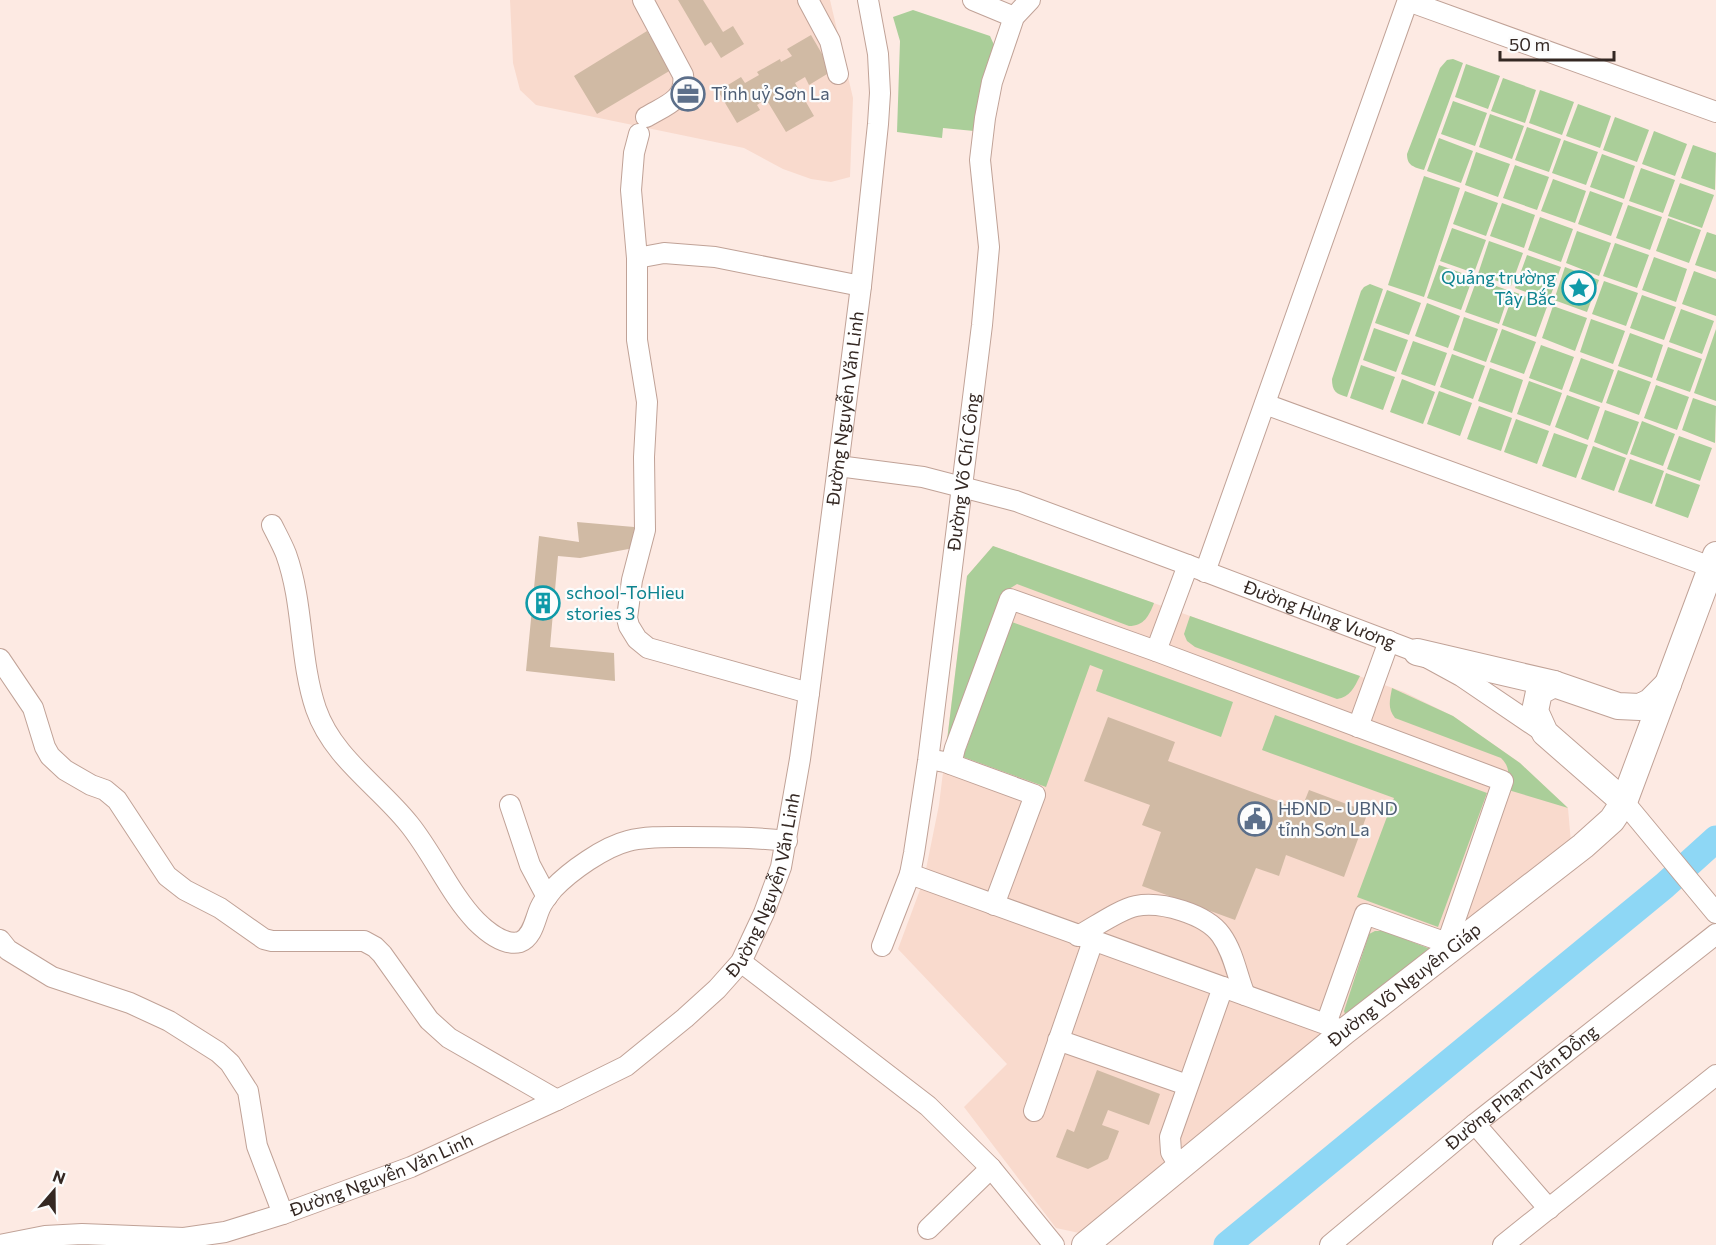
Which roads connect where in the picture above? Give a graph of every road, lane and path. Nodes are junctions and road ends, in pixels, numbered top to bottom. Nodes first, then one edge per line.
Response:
1 (643, 0) edge
2 (808, 0) edge
3 (868, 0) edge
4 (973, 0) edge
5 (1030, 0) edge
6 (1408, 0) edge
7 (1014, 17) junction
8 (838, 74) dead end
9 (1716, 112) edge
10 (637, 258) junction
11 (861, 286) junction
12 (1265, 404) junction
13 (838, 466) junction
14 (962, 487) junction
15 (272, 525) dead end
16 (1714, 561) edge
17 (1196, 569) junction
18 (1389, 641) junction
19 (1156, 651) junction
20 (1417, 652) junction
21 (0, 659) edge
22 (1554, 684) junction
23 (1668, 684) junction
24 (809, 693) junction
25 (1358, 727) junction
26 (1545, 733) junction
27 (928, 761) junction
28 (951, 764) junction
29 (1624, 802) junction
30 (510, 805) dead end
31 (787, 841) junction
32 (910, 874) junction
33 (547, 897) junction
34 (994, 905) junction
35 (1716, 913) edge
36 (1716, 934) edge
37 (1085, 938) junction
38 (0, 940) edge
39 (882, 946) dead end
40 (1449, 946) junction
41 (741, 962) junction
42 (1223, 987) junction
43 (1245, 995) junction
44 (1335, 1028) junction
45 (1058, 1040) junction
46 (1716, 1076) edge
47 (1187, 1086) junction
48 (556, 1100) junction
49 (1034, 1111) dead end
50 (1475, 1124) junction
51 (1180, 1167) junction
52 (991, 1168) junction
53 (1549, 1209) junction
54 (284, 1214) junction
55 (928, 1229) dead end
56 (0, 1245) edge
57 (1054, 1245) edge
58 (1085, 1245) edge
59 (1330, 1245) edge
60 (1503, 1245) edge

1 - 10 street
2 - 8 street
3 - 11 street, Đường Nguyễn Văn Linh
4 - 7 street
5 - 7 street, Đường Võ Chí Công
6 - 9 street
6 - 12 street
7 - 14 street, Đường Võ Chí Công
10 - 11 street
10 - 24 street
11 - 13 street, Đường Nguyễn Văn Linh
12 - 16 street
12 - 17 street
13 - 14 street, Đường Hùng Vương
13 - 24 street, Đường Nguyễn Văn Linh
14 - 17 street, Đường Hùng Vương
14 - 27 street, Đường Võ Chí Công
15 - 33 street
16 - 23 main road, Đường Võ Nguyên Giáp
17 - 18 street, Đường Hùng Vương
17 - 19 street
18 - 20 street, Đường Hùng Vương
18 - 25 street
19 - 25 street
19 - 28 street
20 - 22 main road, Đường Võ Nguyên Giáp
20 - 26 street, Đường Hùng Vương
21 - 48 street
22 - 23 main road, Đường Võ Nguyên Giáp
22 - 26 main road
23 - 29 main road, Đường Võ Nguyên Giáp
24 - 31 street, Đường Nguyễn Văn Linh
25 - 40 street
26 - 29 main road, Đường Hùng Vương
27 - 28 street
27 - 32 street, Đường Võ Chí Công
28 - 34 street
29 - 35 street, Đường Hùng Vương
29 - 40 main road, Đường Võ Nguyên Giáp
30 - 33 street
31 - 33 street
31 - 41 street, Đường Nguyễn Văn Linh
32 - 34 street
32 - 39 street, Đường Võ Chí Công
34 - 37 street
36 - 50 street, Đường Phạm Văn Đồng
37 - 42 street
37 - 43 street
37 - 45 street
38 - 54 street
40 - 44 main road, Đường Võ Nguyên Giáp
40 - 44 street
41 - 48 street, Đường Nguyễn Văn Linh
41 - 52 street
42 - 43 street
42 - 47 street
43 - 44 street
44 - 51 main road, Đường Võ Nguyên Giáp
45 - 47 street
45 - 49 street
46 - 53 street
47 - 51 street
48 - 54 street, Đường Nguyễn Văn Linh
50 - 53 street
50 - 59 street, Đường Phạm Văn Đồng
51 - 58 main road, Đường Võ Nguyên Giáp
52 - 55 street
52 - 57 street
53 - 60 street
54 - 56 street, Đường Nguyễn Văn Linh

